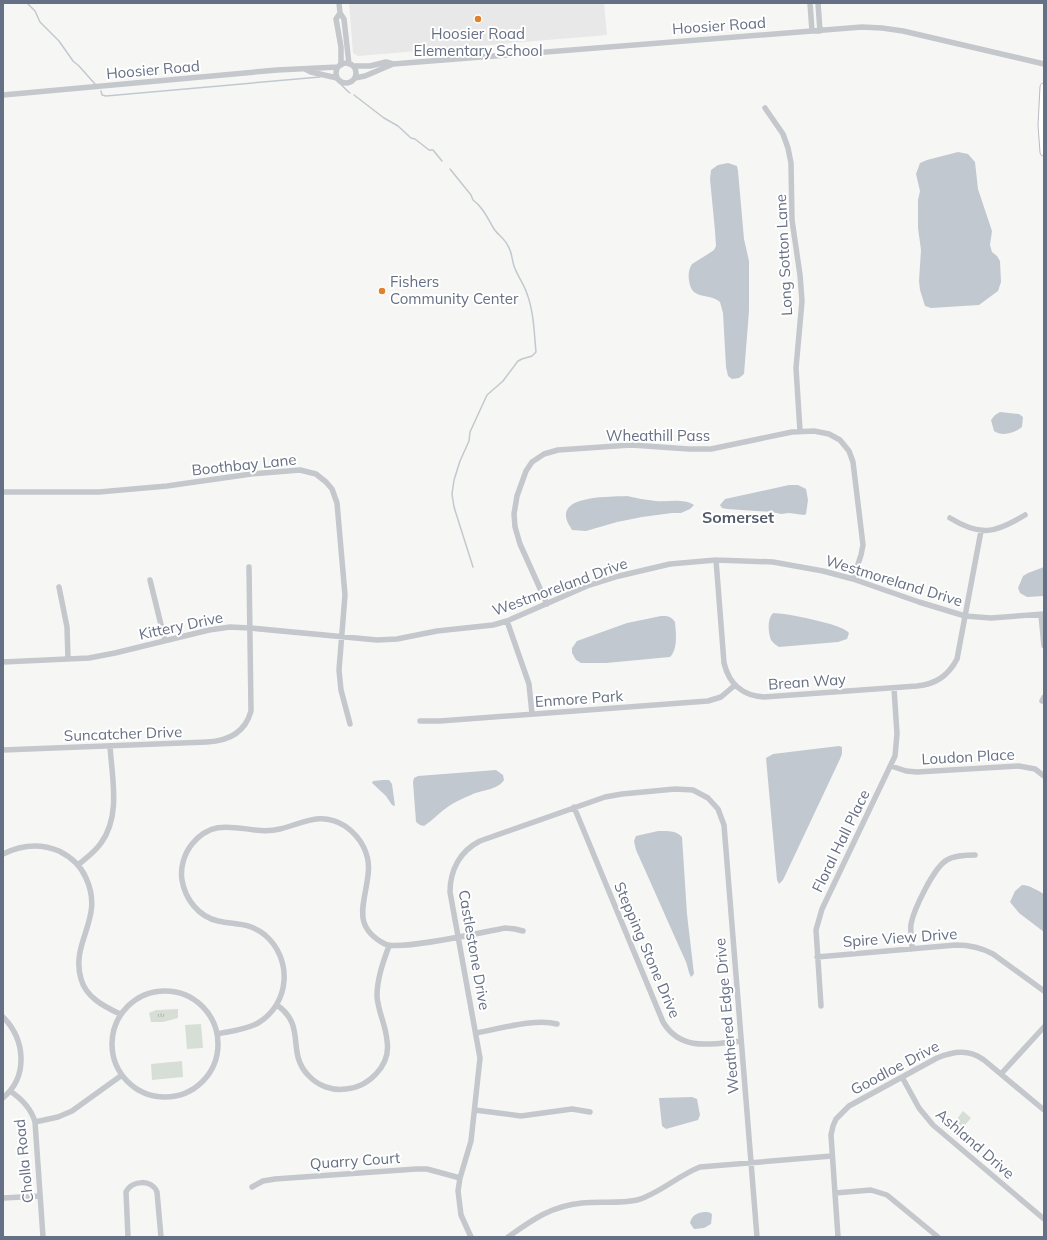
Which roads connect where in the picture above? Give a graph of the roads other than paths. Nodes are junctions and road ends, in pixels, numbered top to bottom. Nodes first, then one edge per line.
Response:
1 (339, 3) edge
2 (810, 3) edge
3 (818, 3) edge
4 (340, 13) junction
5 (812, 31) junction
6 (820, 31) junction
7 (393, 64) junction
8 (1044, 64) edge
9 (351, 65) junction
10 (340, 66) junction
11 (305, 69) junction
12 (338, 78) junction
13 (355, 78) junction
14 (1044, 87) edge
15 (3, 95) edge
16 (765, 108) dead end
17 (1044, 152) edge
18 (800, 431) junction
19 (3, 492) edge
20 (1025, 515) dead end
21 (950, 518) dead end
22 (981, 531) junction
23 (716, 560) junction
24 (249, 567) dead end
25 (853, 579) junction
26 (150, 580) dead end
27 (58, 587) dead end
28 (547, 604) junction
29 (1043, 614) edge
30 (965, 616) junction
31 (507, 621) junction
32 (250, 628) junction
33 (341, 637) junction
34 (389, 640) joint
35 (165, 641) junction
36 (1044, 646) edge
37 (68, 660) junction
38 (3, 662) edge
39 (735, 686) junction
40 (894, 688) junction
41 (532, 714) junction
42 (420, 721) dead end
43 (350, 724) dead end
44 (110, 746) junction
45 (3, 750) edge
46 (891, 766) junction
47 (1044, 776) edge
48 (708, 798) joint
49 (574, 808) junction
50 (3, 854) edge
51 (975, 855) dead end
52 (78, 865) junction
53 (523, 931) dead end
54 (458, 936) junction
55 (389, 946) junction
56 (912, 949) junction
57 (817, 957) junction
58 (1044, 991) edge
59 (277, 1005) junction
60 (821, 1006) dead end
61 (120, 1014) junction
62 (3, 1017) edge
63 (557, 1024) dead end
64 (1044, 1027) edge
65 (476, 1033) junction
66 (217, 1034) junction
67 (741, 1041) junction
68 (1002, 1074) junction
69 (122, 1075) junction
70 (902, 1078) junction
71 (10, 1091) junction
72 (3, 1098) edge
73 (475, 1110) junction
74 (1044, 1110) edge
75 (590, 1112) dead end
76 (35, 1122) junction
77 (832, 1156) junction
78 (751, 1162) junction
79 (460, 1178) junction
80 (252, 1187) dead end
81 (835, 1193) junction
82 (40, 1196) junction
83 (3, 1198) edge
84 (1044, 1219) edge
85 (43, 1237) edge
86 (128, 1237) edge
87 (162, 1237) edge
88 (471, 1237) edge
89 (508, 1237) edge
90 (757, 1237) edge
91 (838, 1237) edge
92 (938, 1237) edge

1 - 4 street
2 - 5 street
3 - 6 street
4 - 9 street
4 - 10 street
5 - 6 street, Hoosier Road
5 - 7 street, Hoosier Road
6 - 8 street, Hoosier Road
7 - 9 street, Hoosier Road
7 - 13 street, Hoosier Road
9 - 10 street
9 - 13 street
10 - 11 street, Hoosier Road
10 - 12 street
11 - 12 street, Hoosier Road
11 - 15 street, Hoosier Road
12 - 13 street
14 - 17 main road
16 - 18 street, Long Sotton Lane
18 - 25 street, Wheathill Pass
18 - 28 street, Wheathill Pass
19 - 33 street, Boothbay Lane
20 - 22 street
21 - 22 street
22 - 30 street, Brean Way
23 - 25 street, Westmoreland Drive
23 - 28 street, Westmoreland Drive
23 - 39 street
24 - 32 street
25 - 30 street, Westmoreland Drive
26 - 35 street
27 - 37 street
28 - 31 street, Westmoreland Drive
29 - 30 street, Westmoreland Drive
29 - 36 street
30 - 40 street, Brean Way
31 - 34 street, Westmoreland Drive
31 - 41 street
32 - 33 street, Kittery Drive
32 - 35 street, Kittery Drive
32 - 44 street, Suncatcher Drive
33 - 34 street, Kittery Drive
33 - 43 street, Boothbay Lane
35 - 37 street, Kittery Drive
37 - 38 street, Kittery Drive
39 - 40 street, Brean Way
39 - 41 street, Enmore Park
40 - 46 street, Floral Hall Place
41 - 42 street, Enmore Park
44 - 45 street, Suncatcher Drive
44 - 52 street
46 - 47 street, Loudon Place
46 - 57 street, Floral Hall Place
48 - 49 street, Castlestone Drive
48 - 67 street, Weathered Edge Drive
49 - 54 street, Castlestone Drive
49 - 67 street, Stepping Stone Drive
50 - 52 street
51 - 56 street
52 - 61 street
53 - 54 street
54 - 55 street
54 - 65 street, Castlestone Drive
55 - 59 street
55 - 59 street
56 - 57 street, Spire View Drive
56 - 58 street, Spire View Drive
57 - 60 street, Floral Hall Place
59 - 66 street
61 - 66 street
61 - 69 street
62 - 71 street
63 - 65 street
64 - 68 street
65 - 73 street, Castlestone Drive
66 - 69 street
67 - 78 street, Weathered Edge Drive
68 - 70 street, Goodloe Drive
68 - 74 street, Goodloe Drive
69 - 76 street
70 - 77 street, Goodloe Drive
70 - 84 street, Ashland Drive
71 - 72 street
71 - 76 street, Cholla Road
73 - 75 street
73 - 79 street, Castlestone Drive
76 - 82 street, Cholla Road
77 - 78 street
77 - 81 street, Goodloe Drive
78 - 89 street
78 - 90 street, Weathered Edge Drive
79 - 80 street, Quarry Court
79 - 88 street, Castlestone Drive
81 - 91 street, Goodloe Drive
81 - 92 street
82 - 83 street
82 - 85 street, Cholla Road
86 - 87 street

